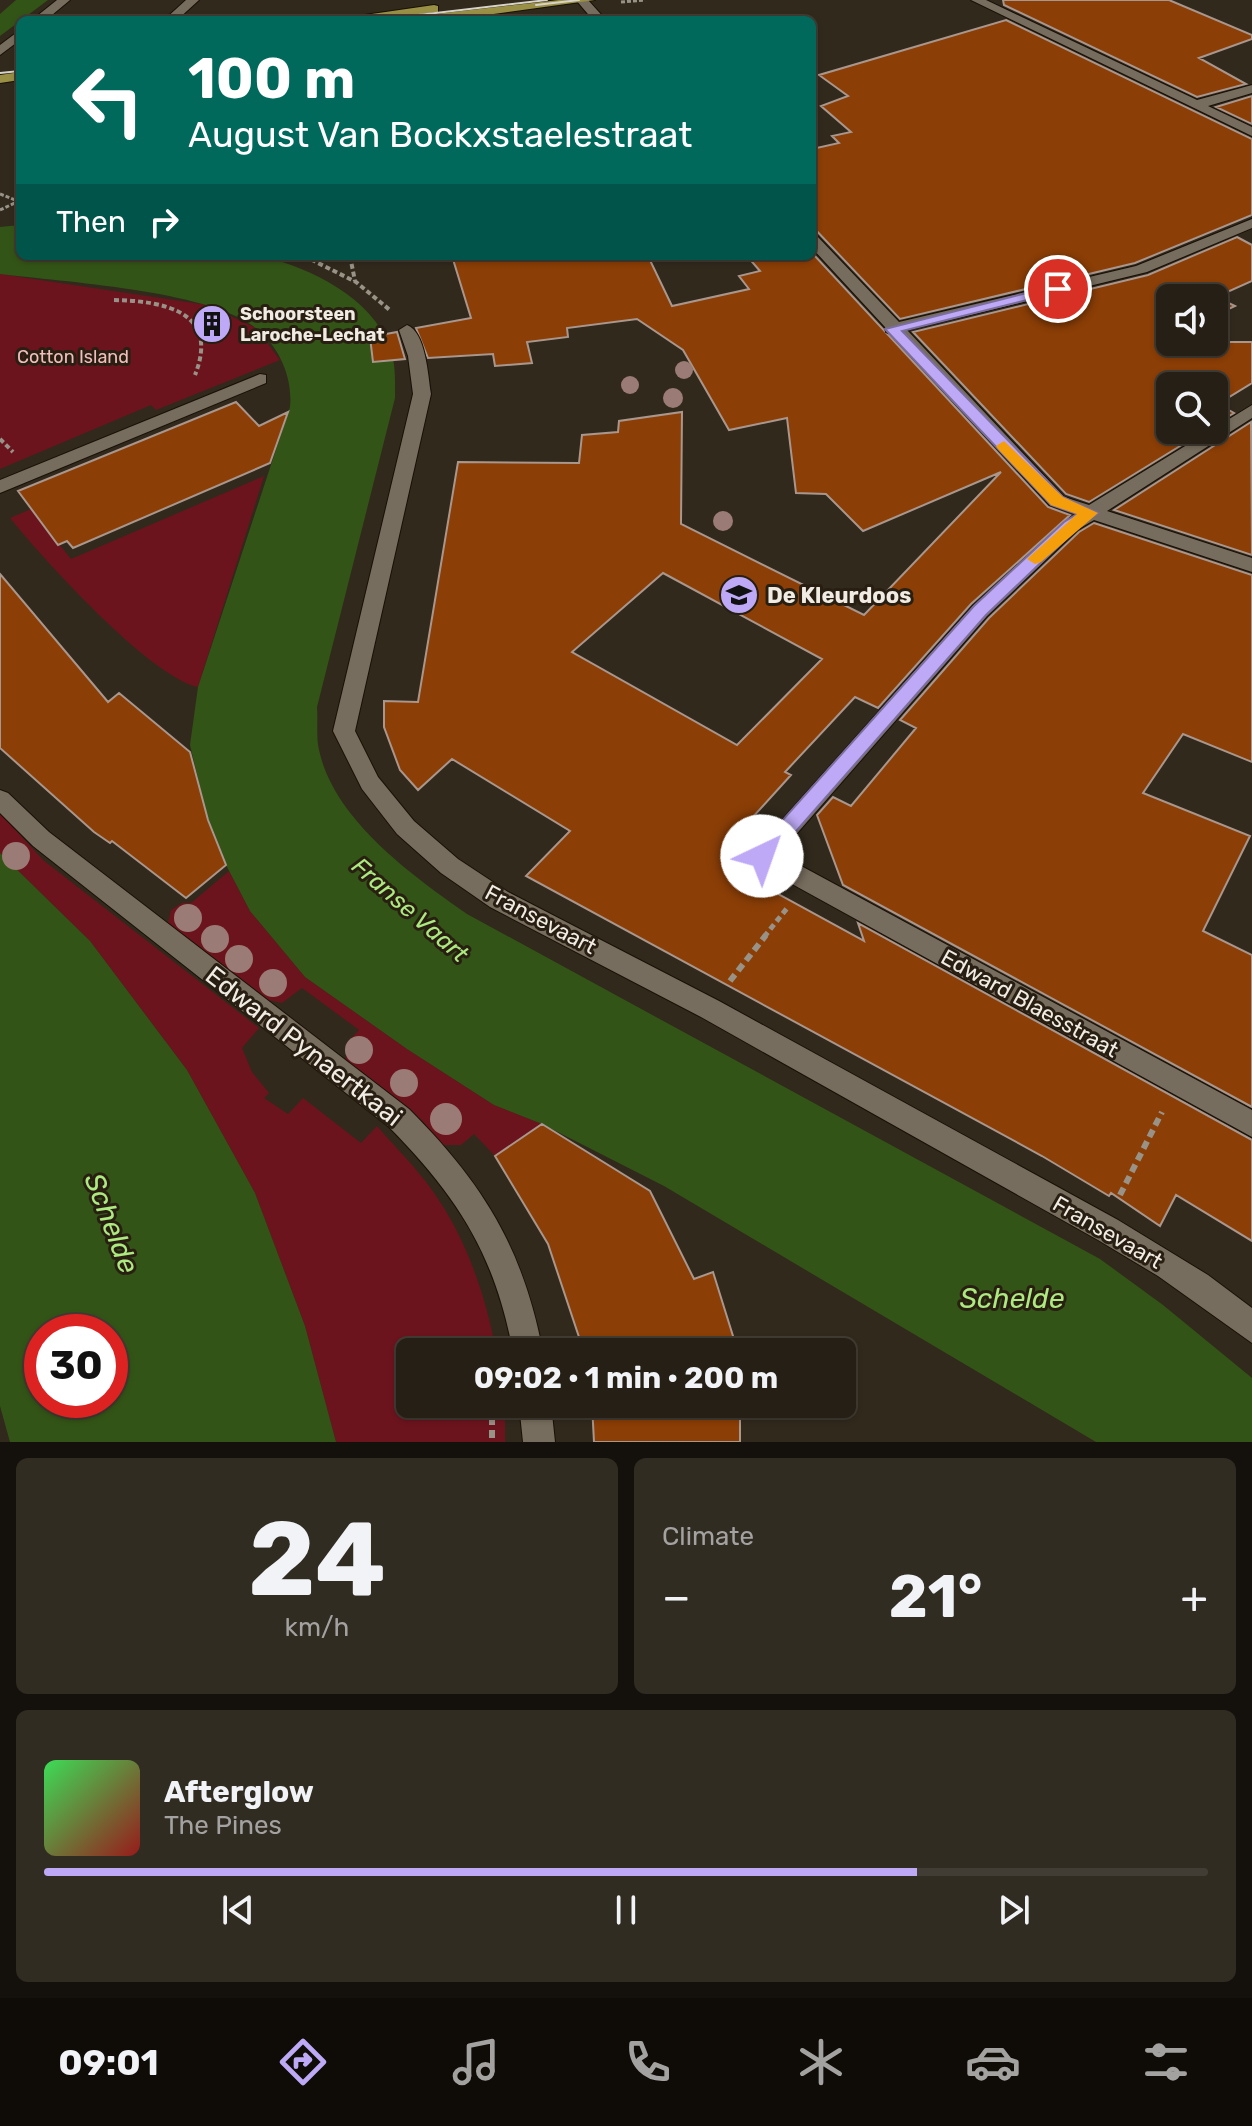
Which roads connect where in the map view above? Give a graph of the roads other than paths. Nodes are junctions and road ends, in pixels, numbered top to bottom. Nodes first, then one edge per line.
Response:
1 (64, 0) edge
2 (193, 0) edge
3 (506, 0) edge
4 (582, 0) edge
5 (589, 0) edge
6 (977, 0) edge
7 (43, 16) edge
8 (175, 16) edge
9 (370, 16) edge
10 (451, 16) edge
11 (596, 16) edge
12 (16, 37) edge
13 (0, 51) edge
14 (1252, 89) edge
15 (1195, 105) junction
16 (1252, 132) edge
17 (1252, 223) edge
18 (816, 244) edge
19 (892, 329) junction
20 (407, 330) road end
21 (260, 379) dead end
22 (1252, 410) edge
23 (0, 487) edge
24 (1090, 513) junction
25 (1252, 565) edge
26 (0, 799) edge
27 (1252, 1124) edge
28 (1252, 1328) edge
29 (526, 1338) edge
30 (536, 1418) edge
31 (539, 1442) edge

1 - 7 street
2 - 8 street
3 - 9 main road
4 - 5 main road
4 - 10 main road
4 - 11 street
6 - 15 street
12 - 13 street
14 - 15 street
15 - 16 street
17 - 19 street
18 - 19 street
19 - 24 street
20 - 28 street, Fransevaart
21 - 23 street
22 - 24 street
24 - 25 street
24 - 27 street, Edward Blaesstraat
26 - 29 street, Edward Pynaertkaai
30 - 31 street

